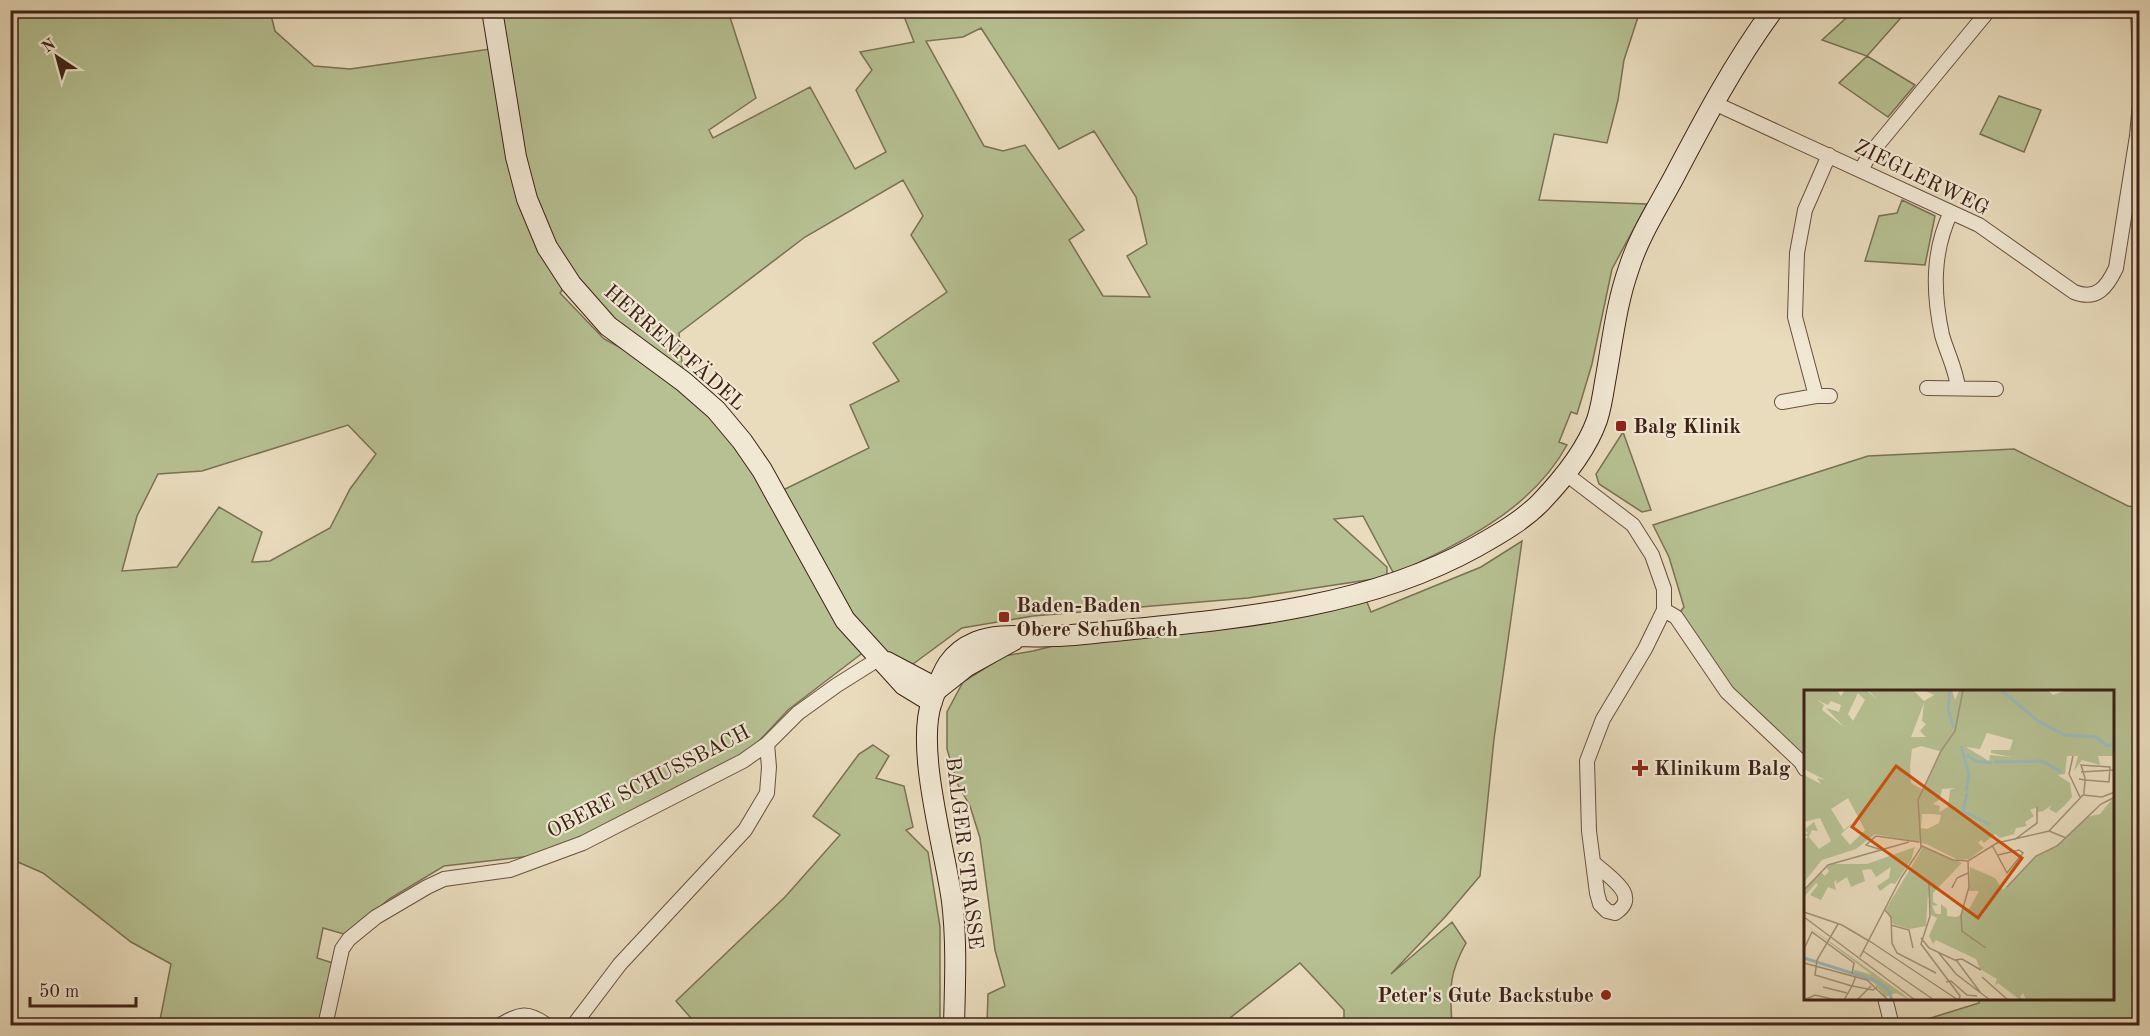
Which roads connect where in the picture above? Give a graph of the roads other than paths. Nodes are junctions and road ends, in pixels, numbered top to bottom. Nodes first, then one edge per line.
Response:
1 (492, 10) edge
2 (1773, 10) edge
3 (1989, 10) edge
4 (2138, 10) edge
5 (2139, 60) edge
6 (1714, 103) junction
7 (2139, 104) edge
8 (1829, 155) junction
9 (1861, 170) junction
10 (1951, 212) junction
11 (1927, 388) dead end
12 (1958, 388) junction
13 (1996, 389) dead end
14 (1782, 402) dead end
15 (1566, 474) junction
16 (1664, 610) junction
17 (880, 658) junction
18 (935, 695) junction
19 (767, 744) junction
20 (1804, 767) edge
21 (1594, 863) dead end
22 (1885, 1000) edge
23 (325, 1026) edge
24 (498, 1026) edge
25 (548, 1026) edge
26 (573, 1026) edge
27 (954, 1026) edge
28 (1892, 1026) edge

1 - 17 street, HERRENPFÄDEL
2 - 6 street, BALGER STRASSE
3 - 9 street
4 - 5 street
6 - 8 street, ZIEGLERWEG
6 - 15 street, BALGER STRASSE
7 - 10 street, ZIEGLERWEG
8 - 9 street, ZIEGLERWEG
8 - 14 street
9 - 10 street, ZIEGLERWEG
10 - 12 street
11 - 12 street
12 - 13 street
15 - 16 street
15 - 18 street, BALGER STRASSE
16 - 20 street
16 - 21 street
17 - 18 street, HERRENPFÄDEL
17 - 19 street, OBERE SCHUSSBACH
18 - 27 street, BALGER STRASSE
19 - 23 street, OBERE SCHUSSBACH
19 - 26 street, OBERE SCHUSSBACH
22 - 28 street
24 - 25 street

